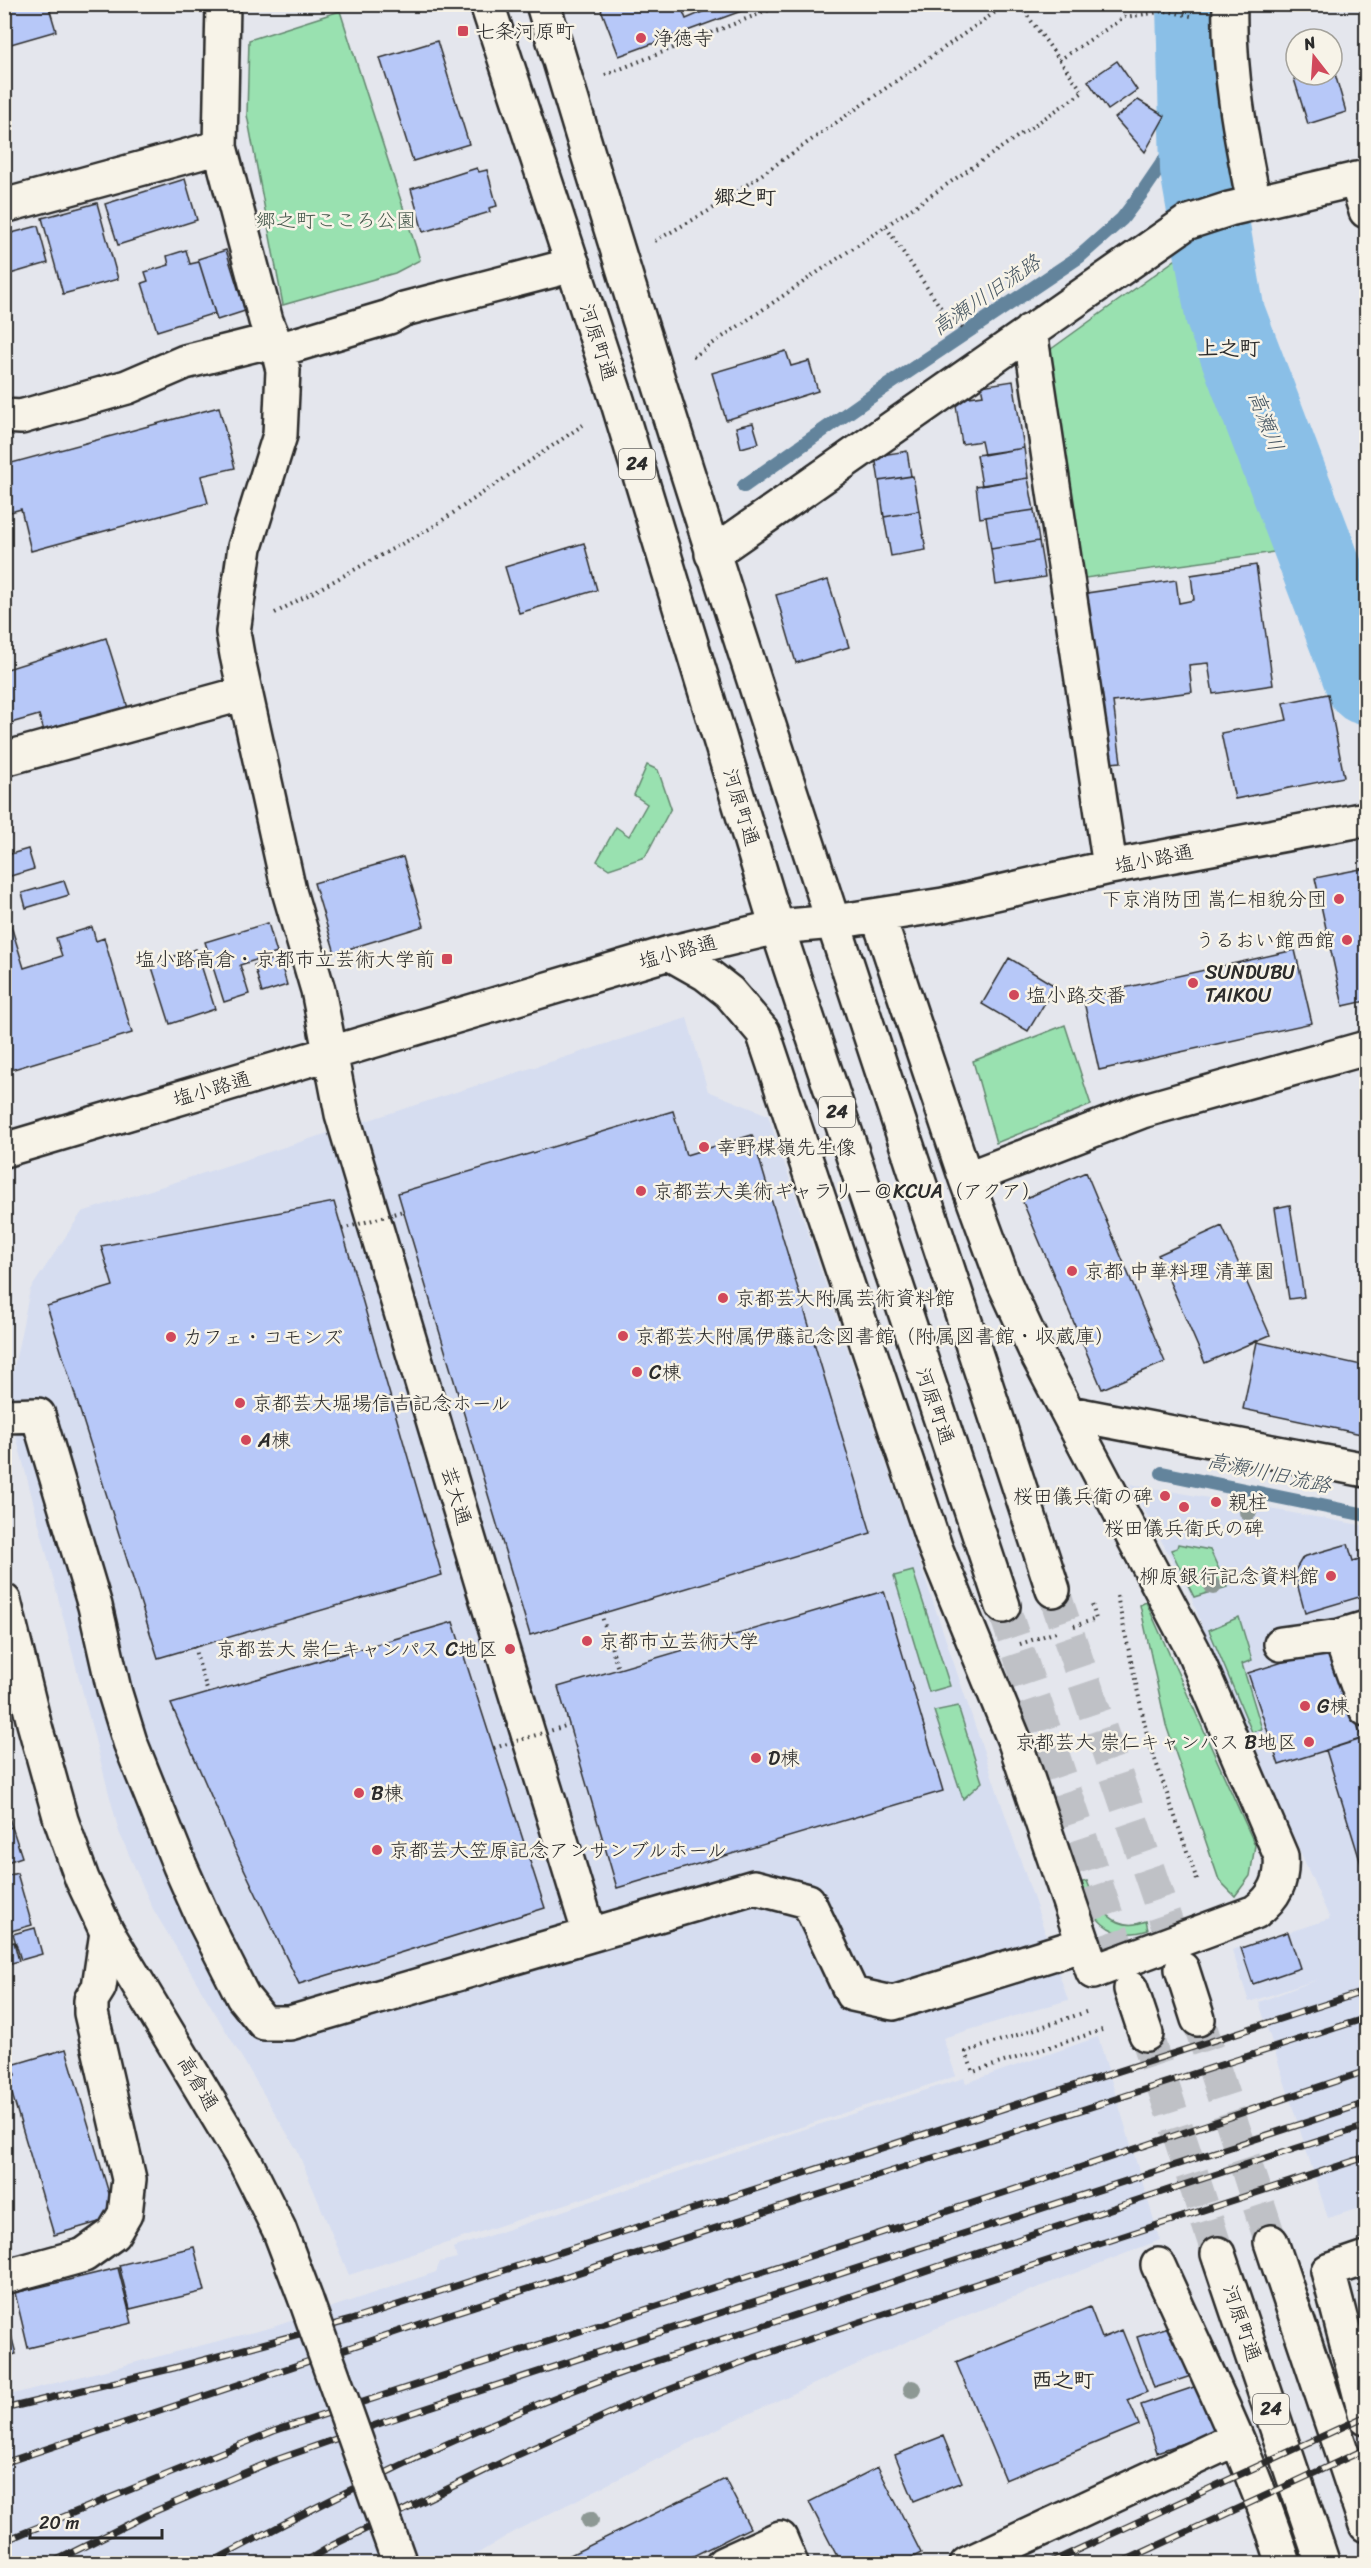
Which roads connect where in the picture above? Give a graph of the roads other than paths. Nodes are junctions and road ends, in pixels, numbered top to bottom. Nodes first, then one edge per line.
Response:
1 (223, 4) edge
2 (487, 4) edge
3 (543, 4) edge
4 (1230, 4) edge
5 (220, 147) junction
6 (1361, 178) edge
7 (4, 206) edge
8 (1242, 206) junction
9 (1366, 210) edge
10 (573, 265) junction
11 (1030, 331) junction
12 (278, 350) junction
13 (4, 416) edge
14 (712, 554) junction
15 (245, 693) junction
16 (4, 759) edge
17 (1366, 819) edge
18 (1110, 867) junction
19 (878, 916) junction
20 (834, 922) junction
21 (777, 927) junction
22 (669, 953) junction
23 (1366, 1048) edge
24 (330, 1054) junction
25 (4, 1150) edge
26 (966, 1179) junction
27 (1069, 1413) junction
28 (4, 1416) edge
29 (1366, 1470) edge
30 (1053, 1590) tunnel mouth
31 (4, 1601) edge
32 (1003, 1606) tunnel mouth
33 (1353, 1632) edge
34 (1281, 1644) dead end
35 (1366, 1709) edge
36 (107, 1932) junction
37 (590, 1935) junction
38 (1084, 1944) junction
39 (1182, 1969) tunnel mouth
40 (1131, 1989) tunnel mouth
41 (1198, 2019) tunnel mouth
42 (1146, 2034) tunnel mouth
43 (1271, 2242) tunnel mouth
44 (1218, 2254) tunnel mouth
45 (1366, 2258) edge
46 (1158, 2265) dead end
47 (4, 2277) edge
48 (1366, 2417) edge
49 (1235, 2439) junction
50 (1366, 2525) edge
51 (400, 2564) edge
52 (723, 2564) edge
53 (791, 2564) edge
54 (967, 2564) edge
55 (1284, 2564) edge
56 (1323, 2564) edge

1 - 5 main road, 芸大通
2 - 10 main road, 河原町通 / 24
3 - 14 main road, 24
4 - 8 main road
5 - 7 main road
5 - 12 main road, 芸大通
6 - 8 main road
6 - 9 main road
8 - 11 main road
10 - 12 main road
10 - 21 main road, 河原町通 / 24
11 - 14 main road
11 - 18 main road
12 - 13 main road
12 - 15 main road, 芸大通
14 - 20 main road, 24
15 - 16 main road
15 - 24 main road, 芸大通
17 - 18 main road, 塩小路通
18 - 19 main road, 塩小路通
19 - 20 main road, 塩小路通
19 - 26 main road
20 - 21 main road, 塩小路通
20 - 30 main road, 24
21 - 22 main road, 塩小路通
21 - 32 main road, 河原町通 / 24
22 - 24 main road, 塩小路通
22 - 38 main road
23 - 26 main road
24 - 25 main road, 塩小路通
24 - 37 main road, 芸大通
26 - 27 main road
27 - 29 main road
27 - 38 main road
28 - 37 main road
31 - 36 main road, 高倉通
33 - 34 main road
33 - 35 main road
36 - 47 main road
36 - 51 main road, 高倉通, bridge
37 - 38 main road
39 - 41 main road
40 - 42 main road
43 - 50 main road
44 - 56 main road, 河原町通 / 24
45 - 48 main road
46 - 49 main road
49 - 54 main road
49 - 55 main road
52 - 53 main road

